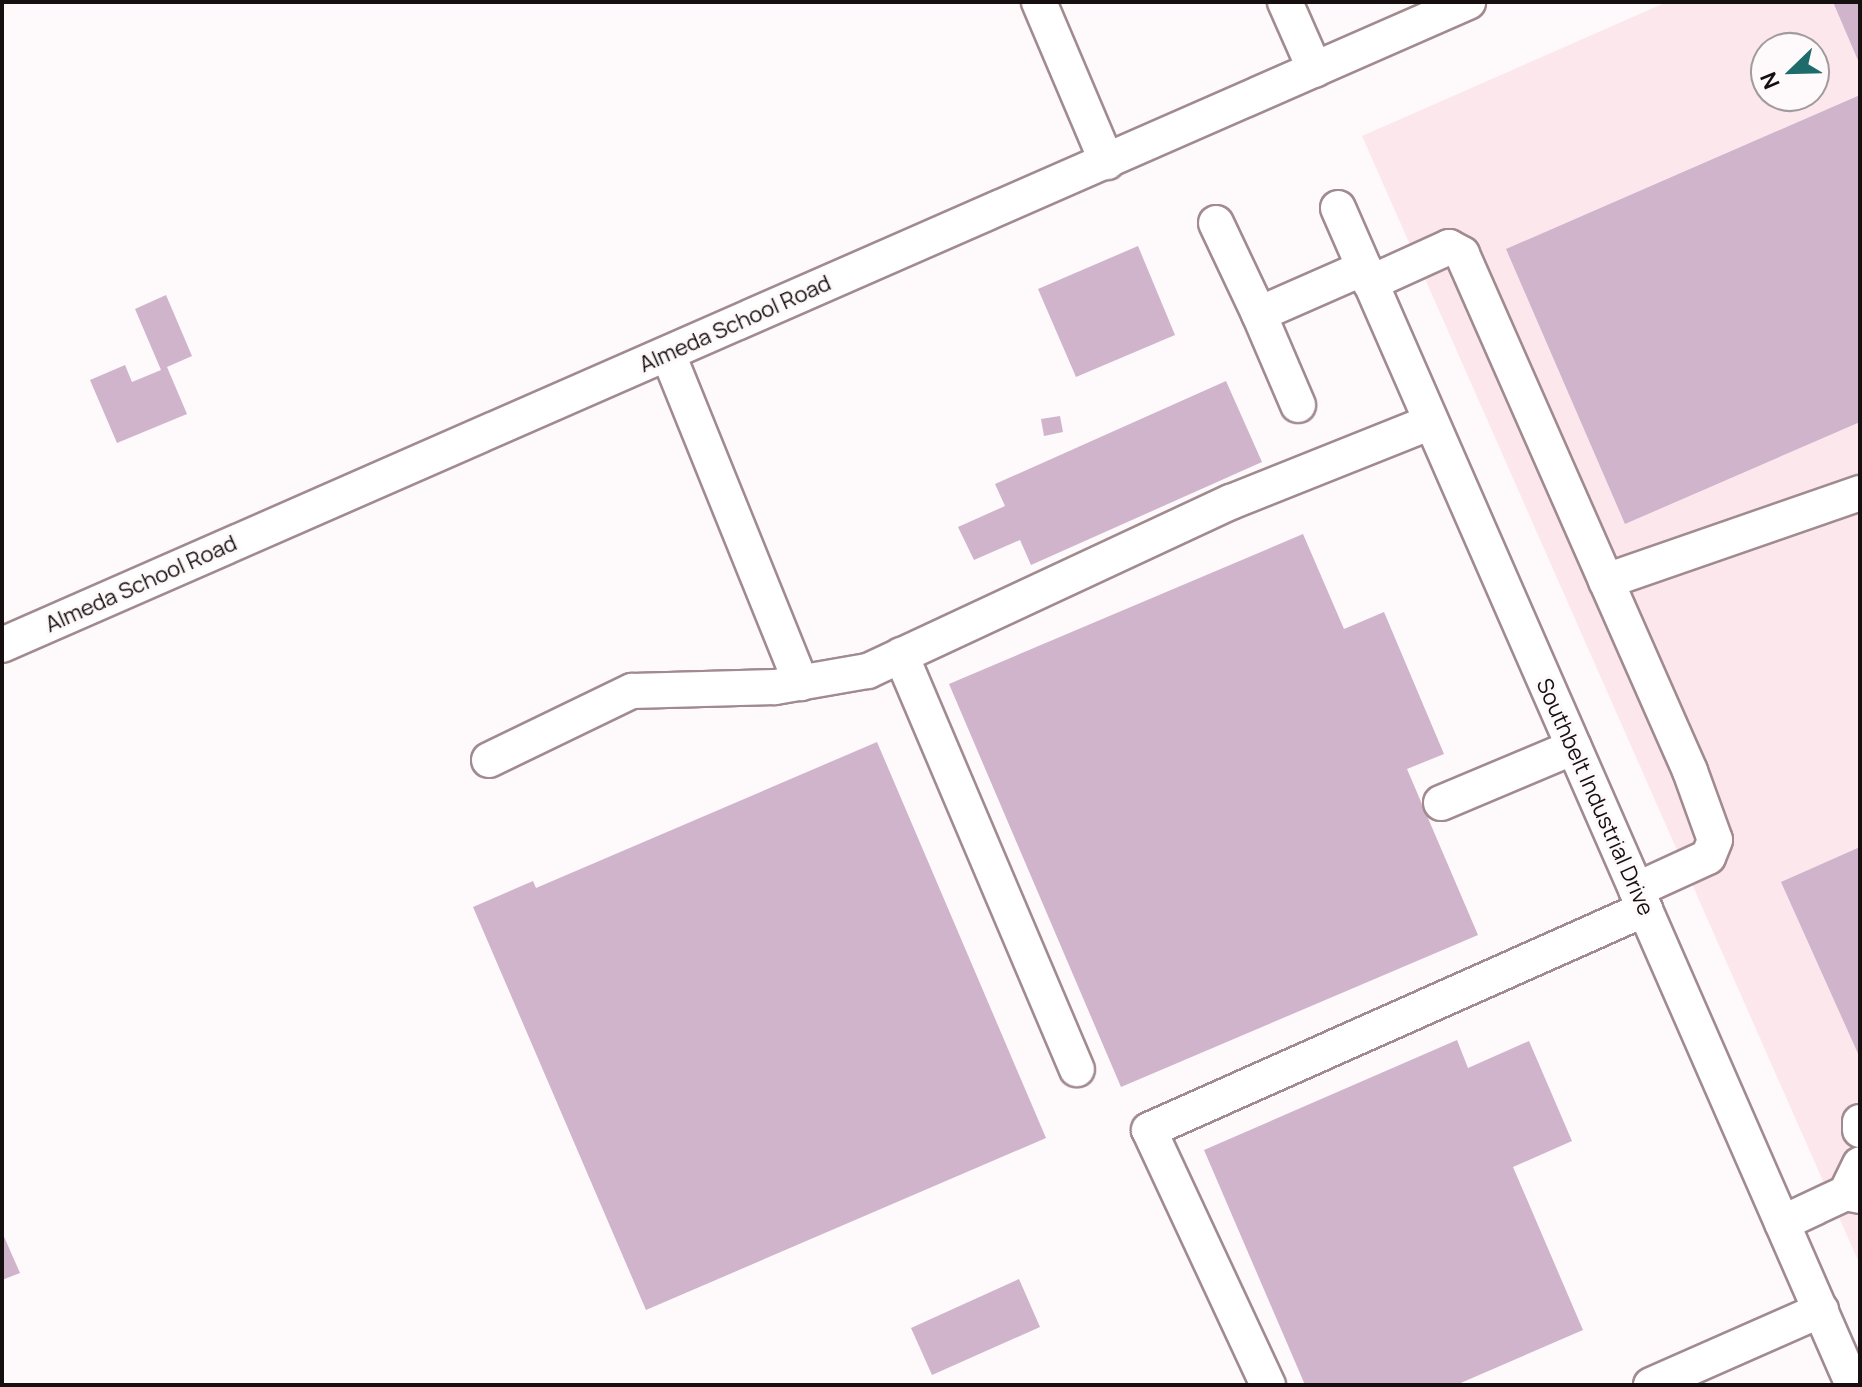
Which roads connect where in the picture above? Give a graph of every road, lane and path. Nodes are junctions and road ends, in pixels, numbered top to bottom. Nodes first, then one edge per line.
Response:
1 (1039, 2) edge
2 (1285, 2) edge
3 (1468, 2) edge
4 (1315, 70) junction
5 (1107, 162) junction
6 (1338, 208) dead end
7 (1216, 223) dead end
8 (1367, 276) junction
9 (1259, 314) junction
10 (668, 354) junction
11 (1298, 405) dead end
12 (1431, 422) junction
13 (1860, 493) edge
14 (1606, 581) junction
15 (2, 645) edge
16 (901, 655) junction
17 (801, 683) junction
18 (1574, 747) junction
19 (489, 760) dead end
20 (1441, 803) dead end
21 (1640, 899) junction
22 (1077, 1069) dead end
23 (1860, 1122) edge
24 (1860, 1130) edge
25 (1855, 1184) edge
26 (1782, 1223) junction
27 (1821, 1310) junction
28 (1268, 1385) edge
29 (1651, 1385) edge
30 (1853, 1385) edge

1 - 5 street
2 - 4 street
3 - 4 street, Almeda School Road
4 - 5 street, Almeda School Road
5 - 10 street, Almeda School Road
6 - 8 street, Southbelt Industrial Drive
7 - 9 street
8 - 9 street
8 - 12 street, Southbelt Industrial Drive
8 - 14 street
9 - 11 street
10 - 15 street, Almeda School Road
10 - 17 street
12 - 16 street
12 - 18 street, Southbelt Industrial Drive
13 - 14 street
14 - 21 street
16 - 17 street
16 - 22 street
17 - 19 street
18 - 20 street
18 - 21 street, Southbelt Industrial Drive
21 - 26 street, Southbelt Industrial Drive
21 - 28 street
23 - 24 street
25 - 26 street
26 - 27 street, Southbelt Industrial Drive
27 - 29 street
27 - 30 street, Southbelt Industrial Drive

